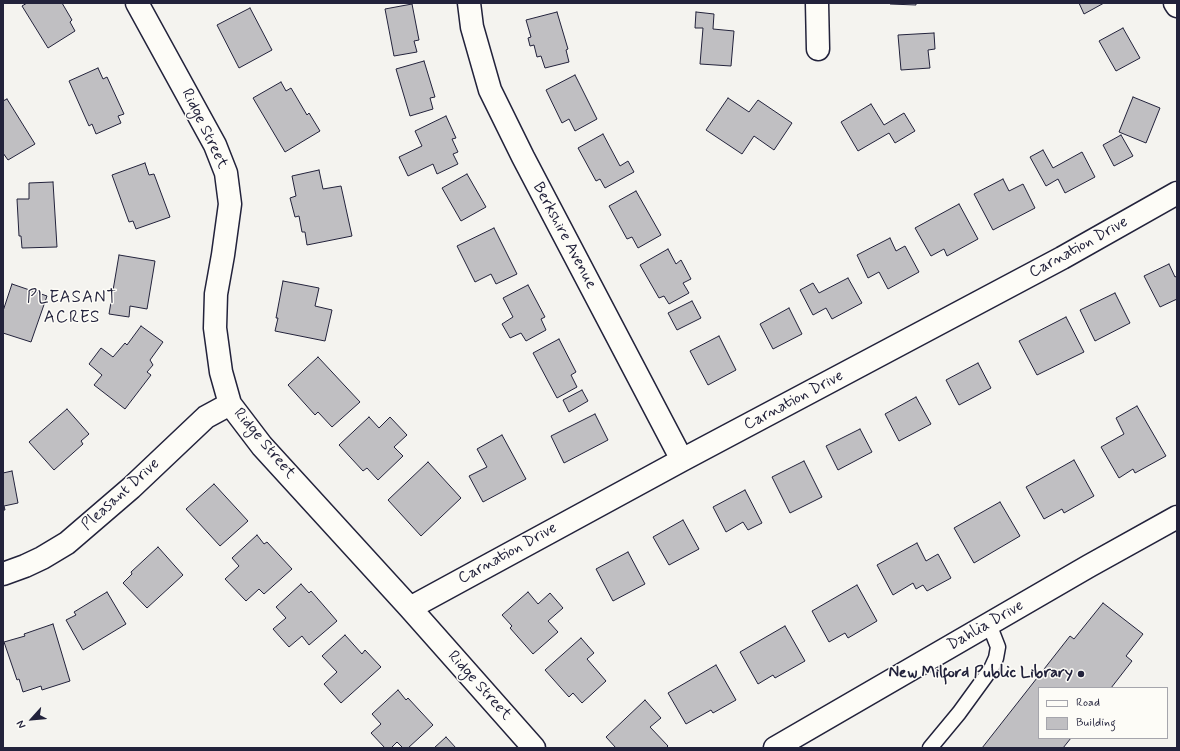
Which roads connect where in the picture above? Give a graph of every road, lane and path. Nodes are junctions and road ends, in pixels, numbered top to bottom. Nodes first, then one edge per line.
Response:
1 (137, 3) edge
2 (469, 3) edge
3 (817, 3) edge
4 (1175, 3) edge
5 (1177, 6) edge
6 (818, 50) dead end
7 (1177, 193) edge
8 (230, 404) junction
9 (682, 460) junction
10 (1177, 517) edge
11 (3, 574) edge
12 (410, 608) junction
13 (989, 624) junction
14 (797, 743) edge
15 (534, 748) edge
16 (775, 748) edge
17 (930, 748) edge

1 - 8 street, Ridge Street
2 - 9 street, Berkshire Avenue
3 - 6 street
4 - 5 street
7 - 9 street, Carnation Drive
8 - 11 street, Pleasant Drive
8 - 12 street, Ridge Street
9 - 12 street, Carnation Drive
10 - 13 street, Dahlia Drive
12 - 15 street, Ridge Street
13 - 14 street, Dahlia Drive
13 - 17 lane
14 - 16 street, Dahlia Drive

